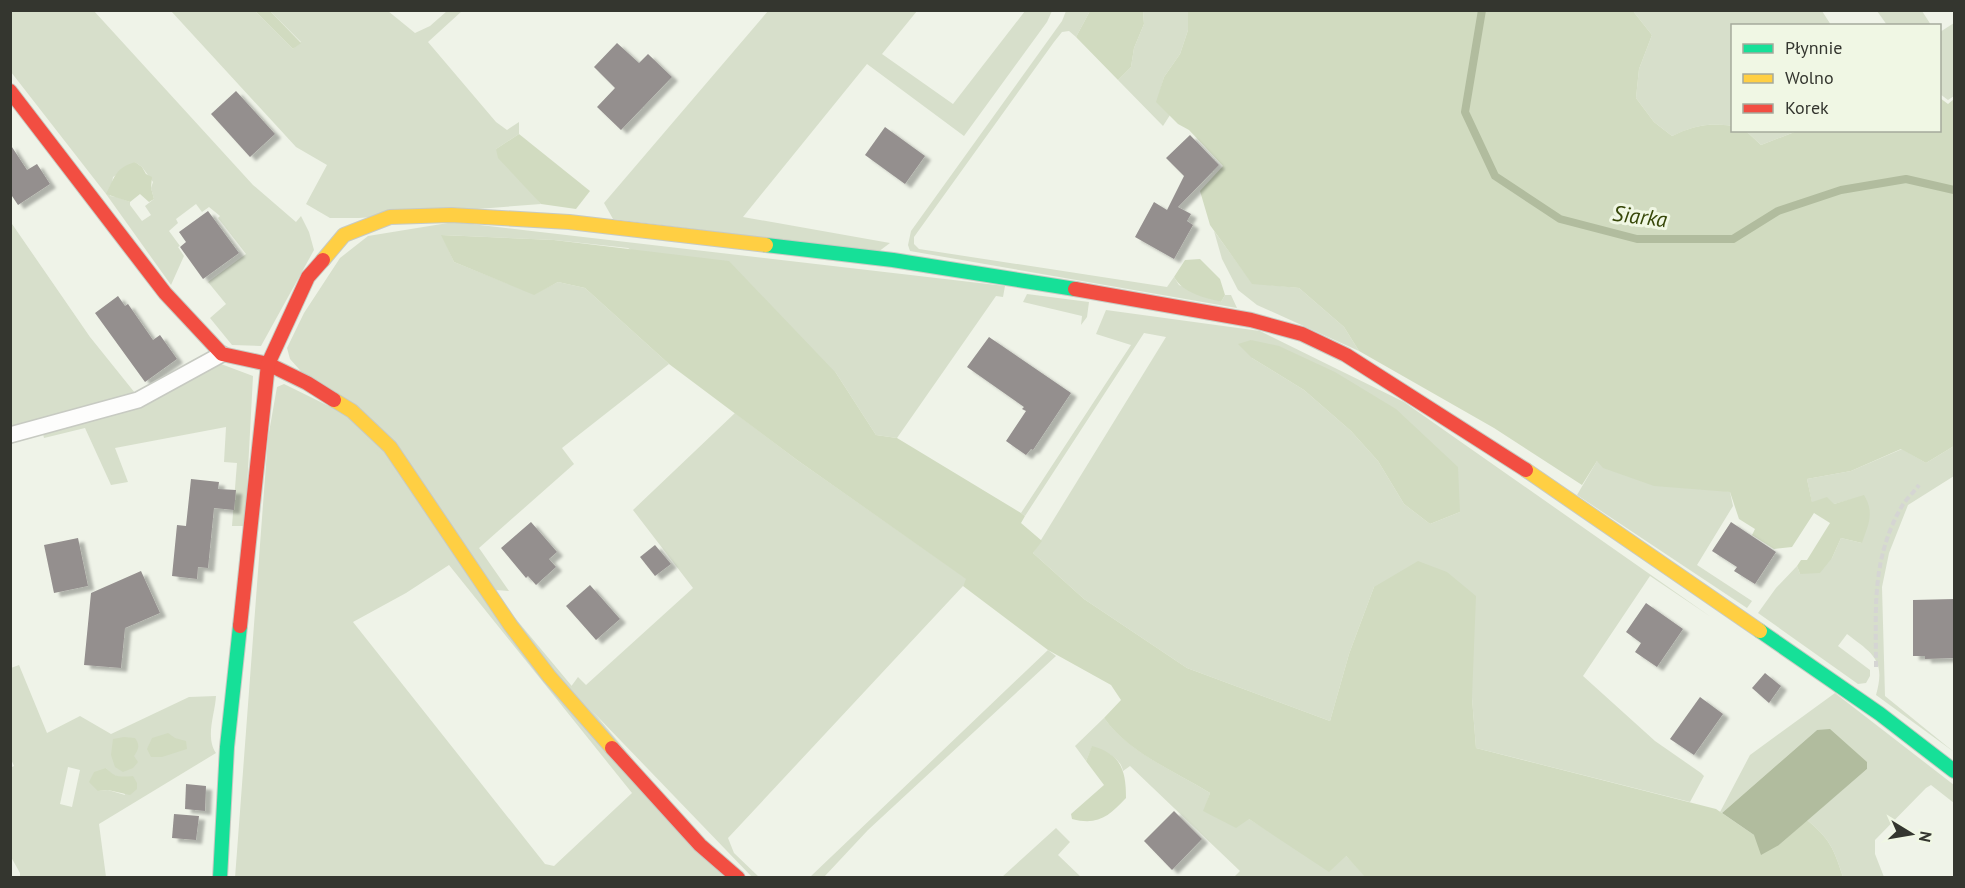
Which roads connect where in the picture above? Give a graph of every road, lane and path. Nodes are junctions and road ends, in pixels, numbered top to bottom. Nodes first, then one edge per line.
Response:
1 (10, 91) edge
2 (222, 354) junction
3 (268, 364) junction
4 (10, 435) edge
5 (1919, 485) dead end
6 (1905, 502) junction
7 (1908, 508) dead end
8 (1876, 668) dead end
9 (1954, 771) edge
10 (220, 878) edge
11 (738, 878) edge

1 - 2 street
2 - 3 street
2 - 4 lane
3 - 9 street
3 - 10 street
3 - 11 street
5 - 6 path
6 - 7 path
6 - 8 path

